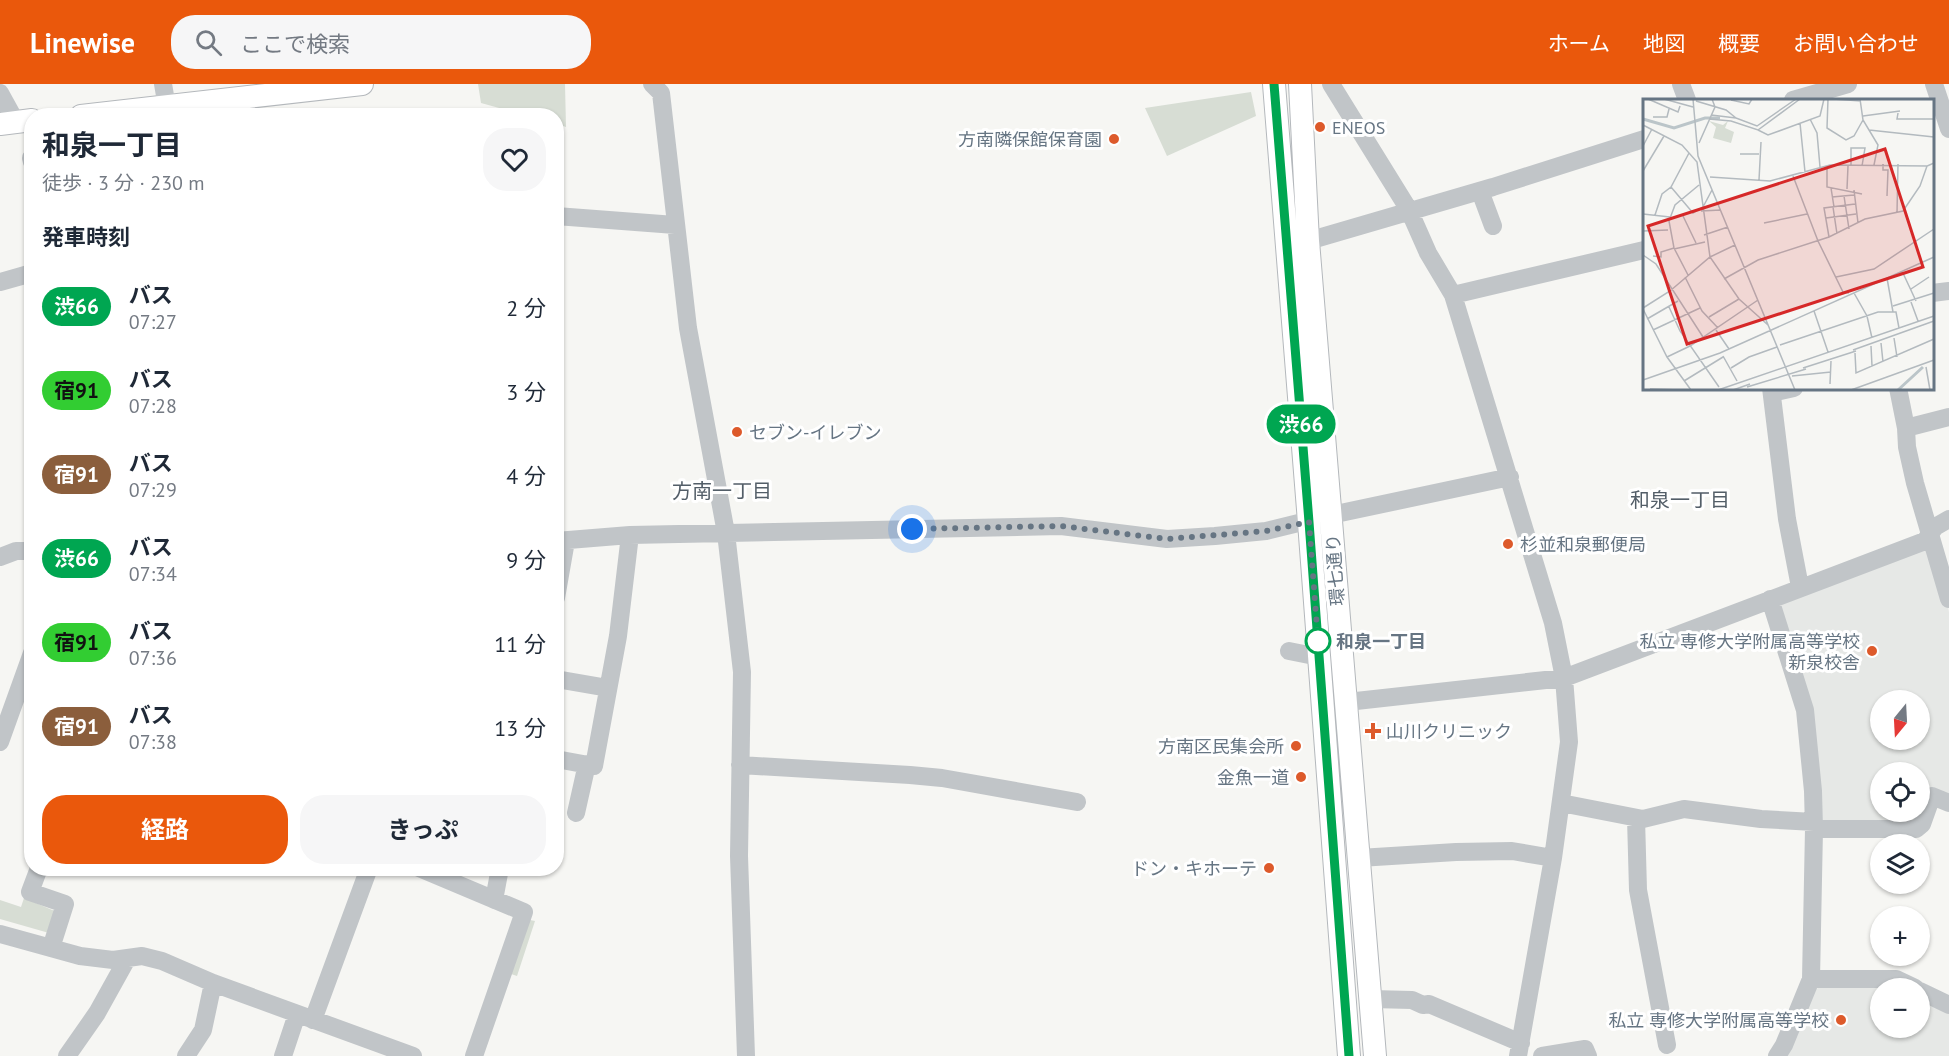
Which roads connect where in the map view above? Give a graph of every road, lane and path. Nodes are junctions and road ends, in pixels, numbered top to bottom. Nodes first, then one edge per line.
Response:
1 (163, 84) edge
2 (362, 84) edge
3 (652, 84) edge
4 (1274, 84) edge
5 (1300, 84) edge
6 (1331, 84) edge
7 (1681, 84) edge
8 (1848, 84) edge
9 (1934, 84) edge
10 (299, 88) edge
11 (0, 93) edge
12 (1687, 99) edge
13 (1804, 99) edge
14 (167, 107) junction
15 (157, 108) edge
16 (16, 122) edge
17 (1949, 129) edge
18 (1643, 139) edge
19 (1480, 191) junction
20 (1408, 210) junction
21 (564, 217) edge
22 (675, 225) junction
23 (1493, 226) dead end
24 (1308, 241) junction
25 (1643, 250) edge
26 (24, 275) edge
27 (0, 282) edge
28 (1949, 291) edge
29 (1934, 293) edge
30 (1452, 295) junction
31 (1898, 390) edge
32 (1772, 391) edge
33 (1949, 417) edge
34 (1906, 428) junction
35 (1510, 477) junction
36 (1331, 515) junction
37 (1949, 519) edge
38 (1309, 522) junction
39 (726, 533) junction
40 (1931, 534) junction
41 (630, 535) junction
42 (564, 541) edge
43 (24, 551) edge
44 (0, 557) edge
45 (1800, 587) junction
46 (1770, 599) junction
47 (1949, 599) edge
48 (1289, 651) dead end
49 (1319, 657) junction
50 (24, 675) edge
51 (1564, 678) junction
52 (564, 680) edge
53 (608, 688) junction
54 (1347, 702) junction
55 (0, 742) edge
56 (564, 760) edge
57 (587, 764) junction
58 (741, 765) junction
59 (1077, 802) dead end
60 (1561, 803) junction
61 (1949, 803) edge
62 (576, 813) dead end
63 (1636, 818) junction
64 (1814, 825) junction
65 (1359, 858) junction
66 (1553, 858) junction
67 (36, 876) edge
68 (366, 876) edge
69 (438, 876) edge
70 (498, 876) edge
71 (494, 900) junction
72 (0, 934) edge
73 (51, 948) junction
74 (128, 959) junction
75 (1811, 979) junction
76 (1870, 979) edge
77 (213, 984) junction
78 (1930, 996) edge
79 (1371, 999) junction
80 (1949, 1005) edge
81 (305, 1017) junction
82 (1667, 1045) dead end
83 (1519, 1049) edge
84 (67, 1056) edge
85 (186, 1056) edge
86 (283, 1056) edge
87 (413, 1056) edge
88 (474, 1056) edge
89 (746, 1056) edge
90 (1349, 1056) edge
91 (1375, 1056) edge
92 (1542, 1056) edge
93 (1588, 1056) edge
94 (1777, 1056) edge

1 - 14 street
2 - 10 main road
3 - 22 street
4 - 38 main road, 環七通り
5 - 24 main road, 環七通り
6 - 20 street
7 - 12 street
8 - 13 street
9 - 17 street
10 - 14 main road
11 - 16 street
14 - 15 main road
18 - 19 street
19 - 20 street
19 - 23 street
20 - 24 street
20 - 30 street
21 - 22 street
22 - 39 street
24 - 36 main road, 環七通り
25 - 30 street
26 - 27 street
28 - 29 street
30 - 35 street
31 - 34 street
32 - 45 street
33 - 34 street
34 - 40 street
35 - 36 street
35 - 51 street
36 - 38 street
36 - 54 main road, 環七通り
37 - 40 street
38 - 39 street
38 - 49 main road, 環七通り
39 - 41 street
39 - 58 street
40 - 45 street
40 - 47 street
41 - 42 street
41 - 53 street
43 - 44 street
45 - 46 street
46 - 51 street
46 - 64 street
48 - 49 street
49 - 90 main road, 環七通り
50 - 55 street
51 - 54 street
51 - 60 street
52 - 53 street
53 - 57 street
54 - 65 main road, 環七通り
56 - 57 street
57 - 62 street
58 - 59 street
58 - 89 street
60 - 63 street
60 - 66 street
61 - 64 street
63 - 64 street
63 - 82 street
64 - 75 street
65 - 66 street
65 - 79 main road, 環七通り
66 - 83 street
67 - 73 street
68 - 81 street
69 - 71 street
70 - 71 street
71 - 88 street
72 - 73 street
73 - 74 street
74 - 77 street
74 - 84 street
75 - 76 street
75 - 94 street
77 - 81 street
77 - 85 street
78 - 80 street
79 - 83 street
79 - 91 main road, 環七通り
81 - 86 street
81 - 87 street
92 - 93 street

